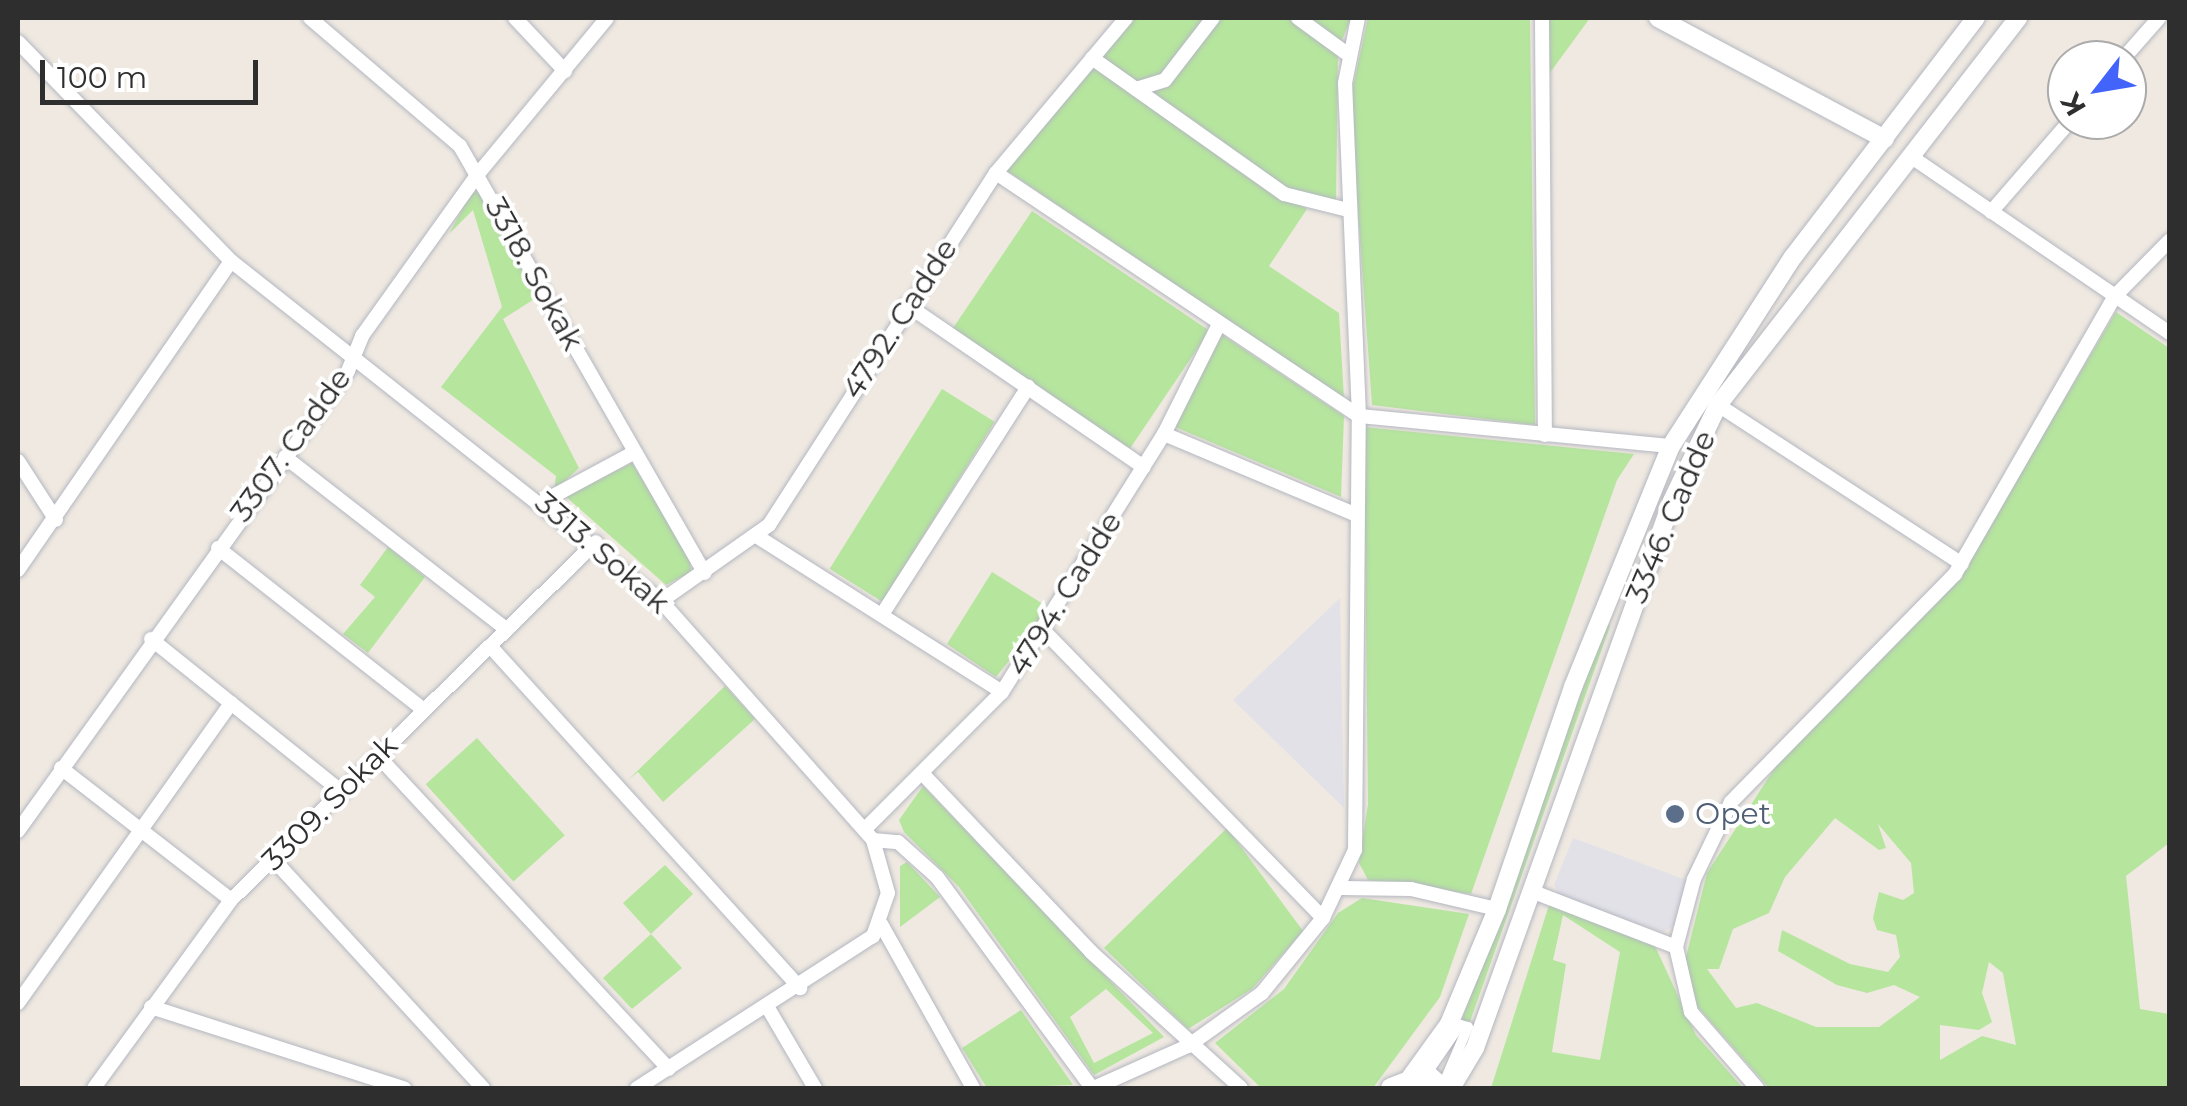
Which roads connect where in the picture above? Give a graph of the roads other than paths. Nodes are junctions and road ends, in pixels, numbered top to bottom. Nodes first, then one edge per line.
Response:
1 (310, 18) edge
2 (515, 18) edge
3 (607, 18) edge
4 (1126, 18) edge
5 (1213, 18) edge
6 (1298, 18) edge
7 (1358, 18) edge
8 (1542, 18) edge
9 (1658, 18) edge
10 (1976, 18) edge
11 (2018, 18) edge
12 (2159, 18) edge
13 (2140, 40) edge
14 (18, 42) edge
15 (1346, 53) junction
16 (1092, 58) junction
17 (565, 71) junction
18 (1136, 88) junction
19 (1885, 139) junction
20 (2054, 140) edge
21 (1913, 158) junction
22 (996, 173) junction
23 (478, 174) junction
24 (1348, 210) junction
25 (1991, 212) junction
26 (2170, 240) edge
27 (231, 260) junction
28 (2115, 296) junction
29 (907, 305) junction
30 (1218, 326) junction
31 (2170, 333) edge
32 (356, 353) junction
33 (1028, 387) junction
34 (1718, 405) junction
35 (1359, 416) junction
36 (1164, 434) junction
37 (1545, 435) junction
38 (1672, 446) junction
39 (634, 452) junction
40 (285, 456) junction
41 (18, 462) edge
42 (1144, 467) junction
43 (544, 501) junction
44 (1354, 514) junction
45 (56, 520) junction
46 (758, 538) junction
47 (596, 542) junction
48 (218, 548) junction
49 (1962, 564) junction
50 (18, 570) edge
51 (706, 573) junction
52 (661, 601) junction
53 (883, 613) junction
54 (506, 629) junction
55 (1044, 631) junction
56 (151, 639) junction
57 (490, 646) junction
58 (1002, 692) junction
59 (231, 703) junction
60 (424, 710) junction
61 (378, 756) junction
62 (62, 768) junction
63 (922, 773) junction
64 (343, 793) junction
65 (140, 829) junction
66 (18, 831) edge
67 (870, 834) junction
68 (273, 860) junction
69 (1342, 888) junction
70 (1531, 891) junction
71 (231, 900) junction
72 (1497, 909) junction
73 (1323, 918) junction
74 (880, 924) junction
75 (1676, 947) junction
76 (800, 988) junction
77 (18, 1003) edge
78 (151, 1007) junction
79 (768, 1008) junction
80 (1188, 1046) junction
81 (669, 1069) junction
82 (1401, 1083) edge
83 (654, 1084) edge
84 (1444, 1087) edge
85 (94, 1088) edge
86 (404, 1088) edge
87 (483, 1088) edge
88 (637, 1088) edge
89 (815, 1088) edge
90 (973, 1088) edge
91 (1093, 1088) edge
92 (1240, 1088) edge
93 (1757, 1088) edge

1 - 23 street, 3318. Sokak
2 - 17 street
3 - 17 street, 3307. Cadde
4 - 16 street, 4792. Cadde
5 - 18 street
6 - 15 street
7 - 15 street
8 - 37 street
9 - 19 street
10 - 19 street, 3346. Cadde
11 - 21 street, 3346. Cadde
12 - 13 street
14 - 27 street, 3313. Sokak
15 - 24 street
16 - 18 street
16 - 22 street, 4792. Cadde
17 - 23 street, 3307. Cadde
18 - 24 street
19 - 38 street, 3346. Cadde
20 - 25 street
21 - 25 street
21 - 34 street, 3346. Cadde
22 - 29 street, 4792. Cadde
22 - 30 street
23 - 32 street, 3307. Cadde
23 - 39 street, 3318. Sokak
24 - 35 street
25 - 28 street
26 - 28 street
27 - 32 street, 3313. Sokak
27 - 45 street
28 - 31 street
28 - 49 street
29 - 33 street
29 - 46 street, 4792. Cadde
30 - 35 street
30 - 36 street, 4794. Cadde
32 - 40 street, 3307. Cadde
32 - 43 street, 3313. Sokak
33 - 42 street
33 - 53 street
34 - 49 street
34 - 70 street, 3346. Cadde
35 - 37 street
35 - 44 street
36 - 42 street, 4794. Cadde
36 - 44 street
37 - 38 street
38 - 72 street, 3346. Cadde
39 - 43 street
39 - 51 street, 3318. Sokak
40 - 48 street, 3307. Cadde
40 - 54 street
41 - 45 street
42 - 55 street, 4794. Cadde
43 - 47 street, 3313. Sokak
44 - 69 street
45 - 50 street
46 - 51 street, 4792. Cadde
46 - 53 street
47 - 52 street, 3313. Sokak
47 - 54 street, 3309. Sokak
48 - 56 street, 3307. Cadde
48 - 60 street
49 - 75 street
51 - 52 street, 4792. Cadde
52 - 67 street, 3313. Sokak
53 - 58 street
54 - 57 street, 3309. Sokak
55 - 58 street, 4794. Cadde
55 - 73 street
56 - 59 street
56 - 62 street, 3307. Cadde
57 - 60 street, 3309. Sokak
57 - 76 street
58 - 63 street, 4794. Cadde
59 - 64 street
59 - 65 street
60 - 61 street, 3309. Sokak
61 - 64 street, 3309. Sokak
61 - 81 street
62 - 65 street
62 - 66 street, 3307. Cadde
63 - 67 street, 4794. Cadde
63 - 80 street
64 - 68 street, 3309. Sokak
65 - 71 street
65 - 77 street
67 - 74 street, 3313. Sokak
67 - 91 street
68 - 71 street, 3309. Sokak
68 - 87 street
69 - 72 street
69 - 73 street
70 - 75 street
70 - 84 street, 3346. Cadde
71 - 78 street, 3309. Sokak
72 - 82 street, 3346. Cadde
73 - 80 street
74 - 76 street
74 - 90 street
75 - 93 street
76 - 79 street
78 - 85 street, 3309. Sokak
78 - 86 street
79 - 81 street
79 - 89 street
80 - 91 street
80 - 92 street
81 - 83 street
82 - 84 main road
83 - 88 street
84 - 84 street

